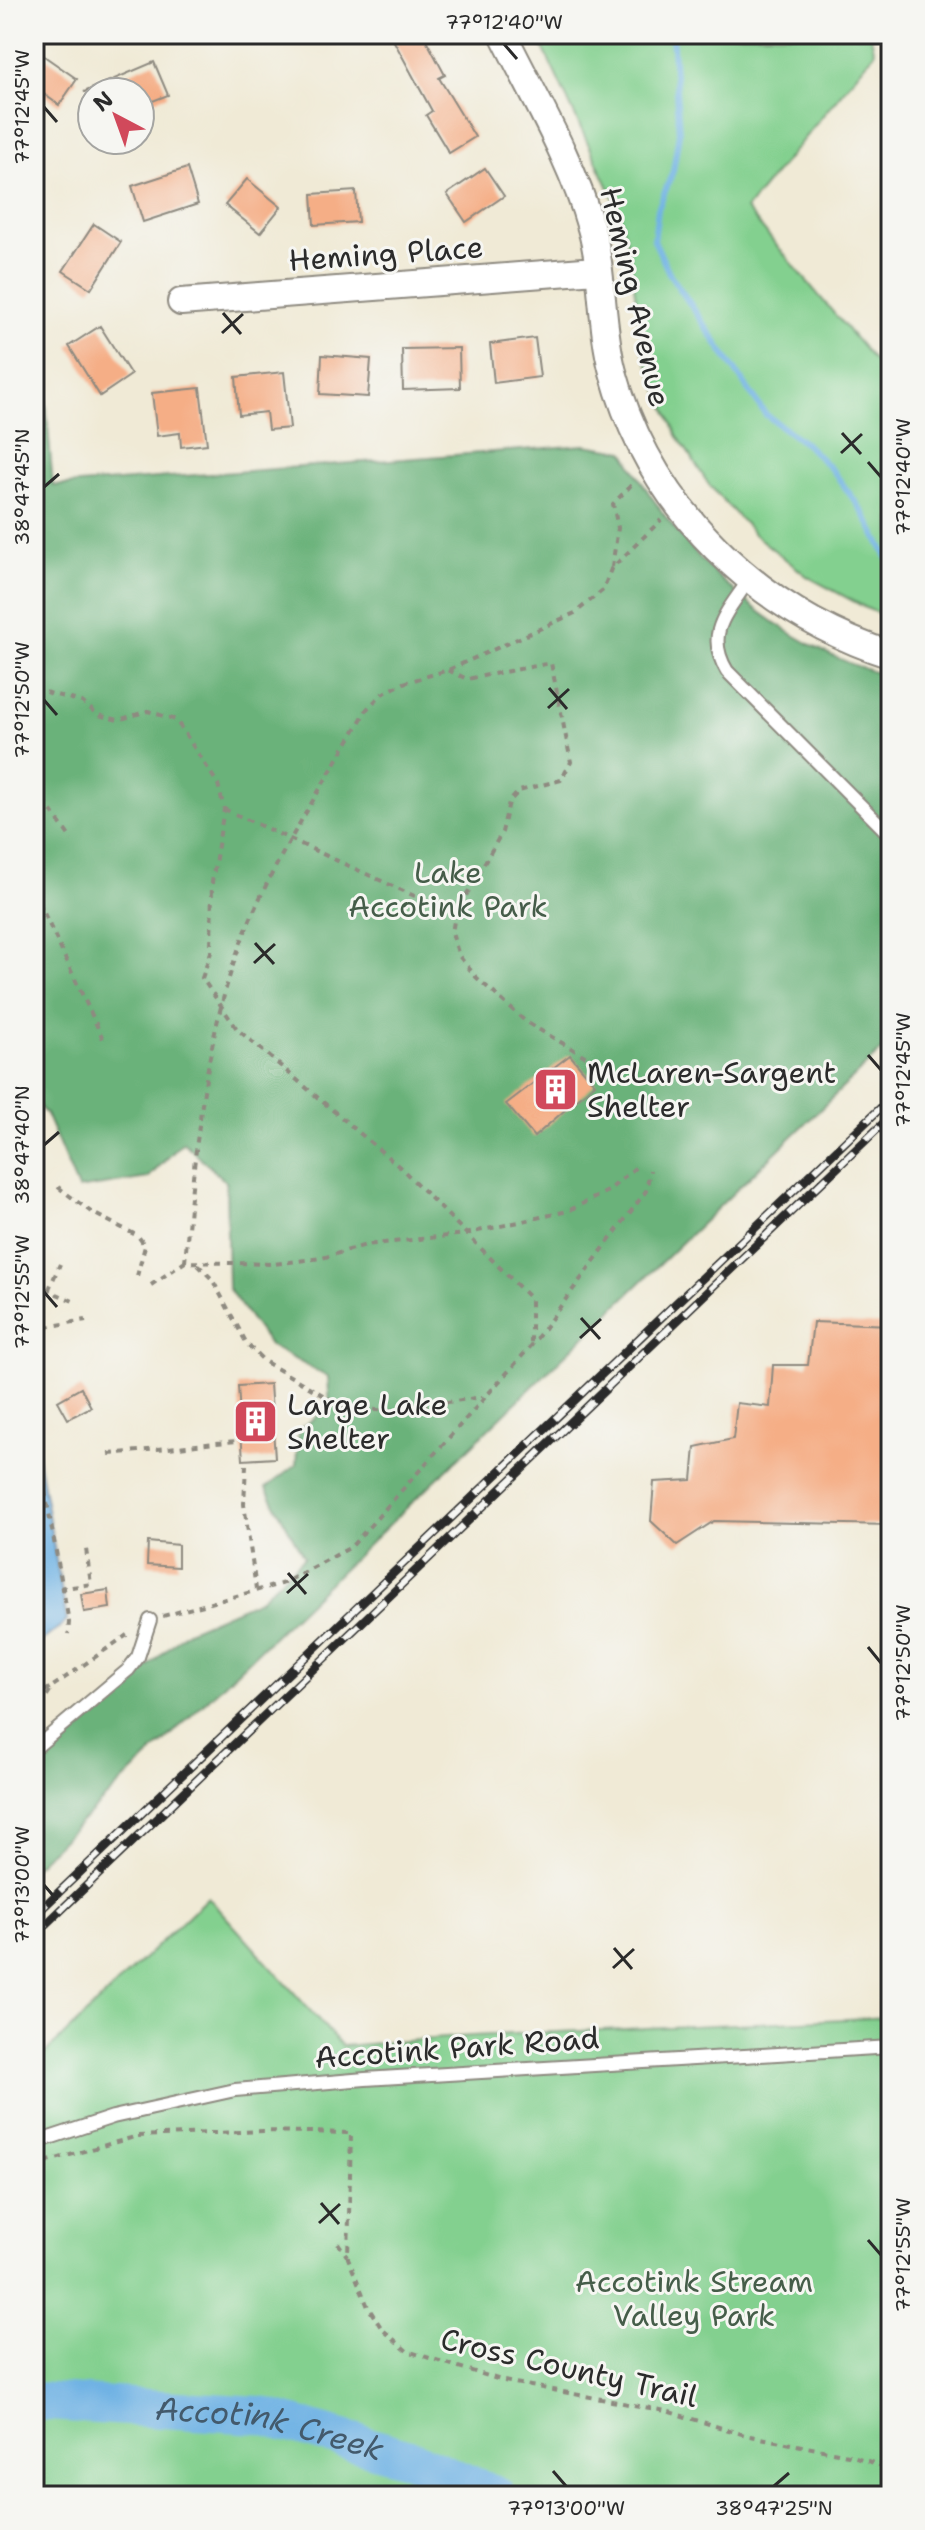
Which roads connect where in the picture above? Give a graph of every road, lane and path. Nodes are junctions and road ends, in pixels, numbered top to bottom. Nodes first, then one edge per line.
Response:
1 (503, 34) edge
2 (596, 270) junction
3 (181, 302) dead end
4 (652, 464) junction
5 (679, 505) junction
6 (611, 569) junction
7 (748, 581) junction
8 (891, 655) edge
9 (448, 670) junction
10 (34, 689) edge
11 (34, 798) edge
12 (224, 809) junction
13 (891, 836) edge
14 (294, 839) junction
15 (72, 840) dead end
16 (34, 892) edge
17 (455, 915) junction
18 (222, 1011) junction
19 (105, 1043) dead end
20 (609, 1070) dead end
21 (636, 1167) dead end
22 (650, 1170) dead end
23 (58, 1187) dead end
24 (465, 1234) junction
25 (185, 1262) junction
26 (196, 1263) junction
27 (60, 1264) dead end
28 (137, 1276) dead end
29 (34, 1284) edge
30 (151, 1285) dead end
31 (48, 1290) junction
32 (73, 1301) dead end
33 (86, 1320) dead end
34 (34, 1326) edge
35 (531, 1346) junction
36 (482, 1397) junction
37 (34, 1432) edge
38 (236, 1441) dead end
39 (109, 1454) dead end
40 (246, 1465) dead end
41 (86, 1549) dead end
42 (60, 1589) junction
43 (256, 1589) junction
44 (150, 1620) joint
45 (131, 1632) dead end
46 (68, 1634) dead end
47 (53, 1686) junction
48 (34, 1697) edge
49 (34, 1716) edge
50 (34, 1749) edge
51 (891, 2047) edge
52 (34, 2143) edge
53 (34, 2165) edge
54 (338, 2243) dead end
55 (348, 2258) junction
56 (34, 2291) edge
57 (34, 2340) edge
58 (891, 2469) edge

1 - 2 street, Heming Avenue
2 - 3 street, Heming Place
2 - 4 street, Heming Avenue
4 - 5 street, Heming Avenue
4 - 6 path
5 - 6 path
5 - 7 street, Heming Avenue
6 - 9 path
7 - 8 street, Heming Avenue
7 - 13 lane
9 - 14 path
9 - 17 path
10 - 12 path
11 - 15 path
12 - 14 path
12 - 18 path
14 - 17 path
14 - 18 path
16 - 19 path
17 - 20 path
18 - 24 path
18 - 25 path
21 - 24 path
22 - 35 path
23 - 28 path
24 - 26 path
24 - 35 path
25 - 26 path
25 - 30 path
26 - 36 path
27 - 31 path
29 - 31 path
31 - 32 path
31 - 34 path
33 - 34 path
35 - 36 path
36 - 43 path
37 - 42 path
38 - 39 path
40 - 43 path
41 - 42 path
42 - 46 path
43 - 44 path
44 - 50 lane
45 - 47 path
47 - 48 path
47 - 49 path
51 - 52 lane, Accotink Park Road
53 - 55 path, Cross County Trail
54 - 55 path
55 - 58 path, Cross County Trail
56 - 57 path

